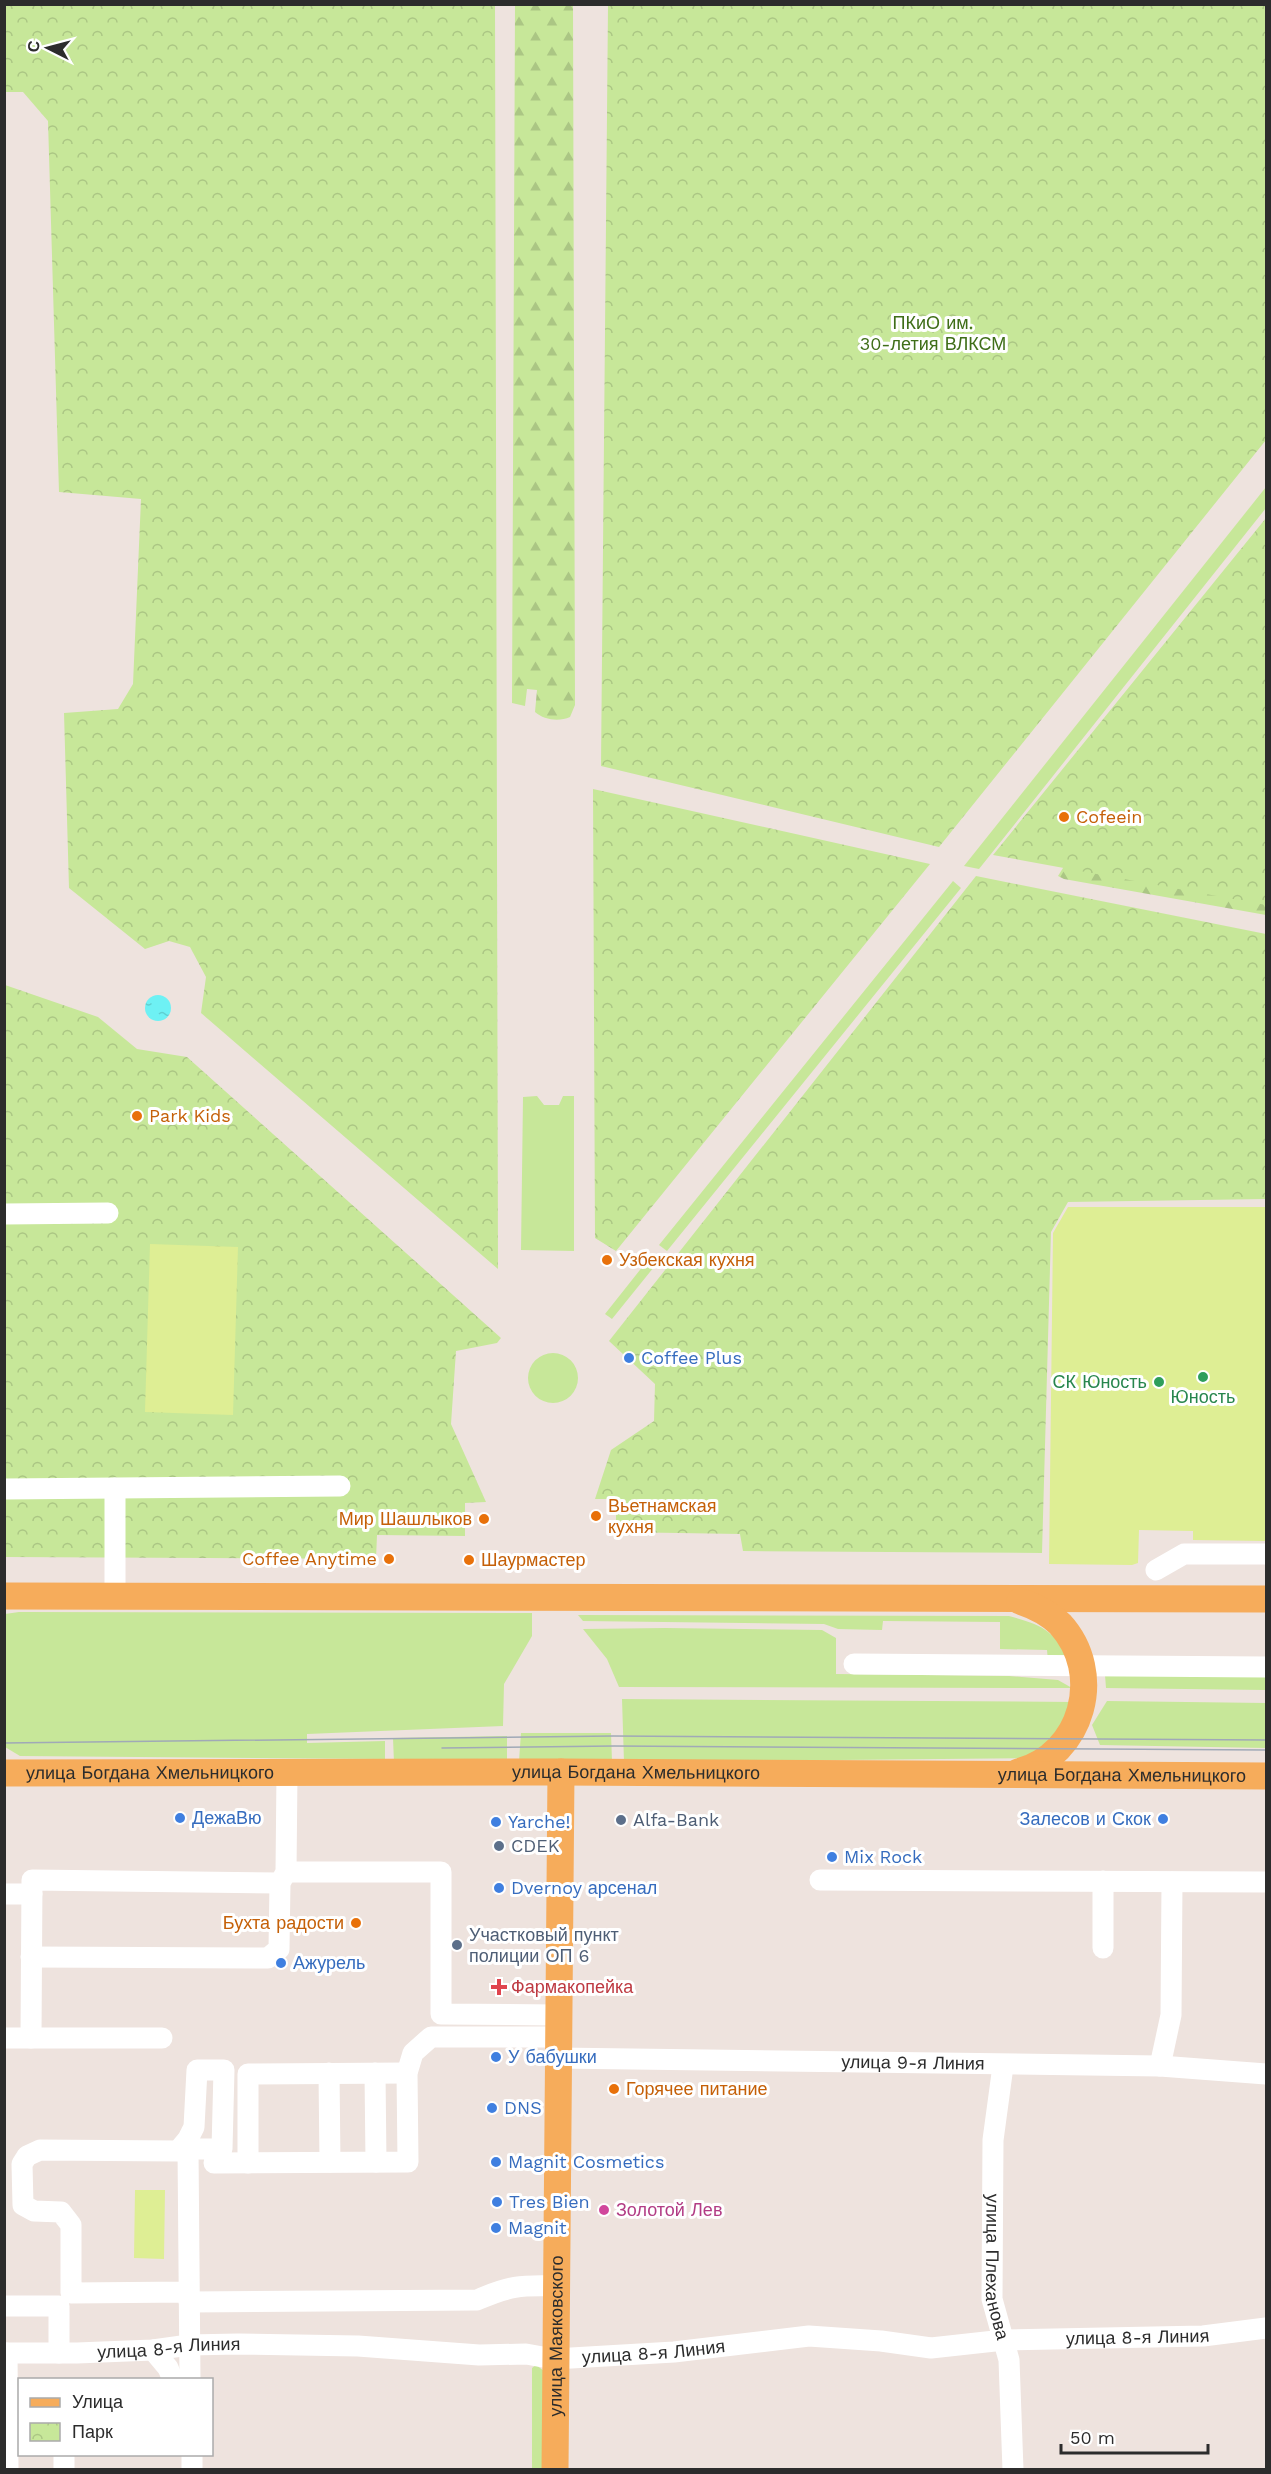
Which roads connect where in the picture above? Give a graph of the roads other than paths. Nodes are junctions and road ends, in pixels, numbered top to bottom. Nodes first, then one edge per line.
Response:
1 (108, 1212) dead end
2 (4, 1214) edge
3 (340, 1486) dead end
4 (115, 1488) junction
5 (4, 1489) edge
6 (1266, 1554) edge
7 (1155, 1570) dead end
8 (4, 1596) edge
9 (115, 1597) junction
10 (1017, 1599) junction
11 (1266, 1599) edge
12 (854, 1664) dead end
13 (1082, 1666) junction
14 (1266, 1667) edge
15 (561, 1772) junction
16 (4, 1773) edge
17 (287, 1773) junction
18 (1008, 1775) junction
19 (1266, 1776) edge
20 (283, 1877) junction
21 (820, 1880) dead end
22 (1103, 1881) junction
23 (1172, 1881) junction
24 (1266, 1882) edge
25 (4, 1894) edge
26 (32, 1894) junction
27 (1103, 1948) dead end
28 (32, 1957) junction
29 (557, 2037) junction
30 (4, 2038) edge
31 (31, 2038) junction
32 (162, 2038) dead end
33 (1003, 2066) junction
34 (1160, 2066) junction
35 (329, 2073) junction
36 (375, 2073) junction
37 (407, 2073) junction
38 (1266, 2074) edge
39 (330, 2162) junction
40 (376, 2162) junction
41 (214, 2163) dead end
42 (248, 2163) junction
43 (555, 2286) junction
44 (189, 2297) junction
45 (4, 2306) edge
46 (1266, 2328) edge
47 (1004, 2340) junction
48 (189, 2345) junction
49 (153, 2350) junction
50 (6, 2353) edge
51 (59, 2353) junction
52 (554, 2359) junction
53 (173, 2378) edge
54 (190, 2378) edge
55 (8, 2469) edge
56 (555, 2469) edge
57 (1013, 2469) edge

1 - 2 street
3 - 4 street
4 - 5 street
4 - 9 street
6 - 7 street
8 - 9 main road
9 - 10 main road
10 - 11 main road
10 - 13 main road
12 - 13 street
13 - 14 street
13 - 18 main road
15 - 17 main road, улица Богдана Хмельницкого
15 - 18 main road, улица Богдана Хмельницкого
15 - 29 main road, улица Маяковского
16 - 17 main road, улица Богдана Хмельницкого
17 - 20 street
18 - 19 main road, улица Богдана Хмельницкого
20 - 26 street
20 - 28 street
20 - 29 street
21 - 22 street
22 - 23 street
22 - 27 street
23 - 24 street
23 - 34 street
25 - 26 street
26 - 28 street
28 - 31 street
29 - 33 street, улица 9-я Линия
29 - 37 street
29 - 43 main road, улица Маяковского
30 - 31 street
31 - 32 street
33 - 34 street, улица 9-я Линия
33 - 47 street, улица Плеханова
34 - 38 street, улица 9-я Линия
35 - 36 street
35 - 39 street
35 - 42 street
36 - 37 street
36 - 40 street
37 - 40 street
39 - 40 street
39 - 42 street
41 - 42 street
43 - 44 street
43 - 52 main road, улица Маяковского
44 - 44 street
44 - 48 street
45 - 51 street
46 - 47 street, улица 8-я Линия
47 - 52 street, улица 8-я Линия
47 - 57 street, улица Плеханова
48 - 49 street, улица 8-я Линия
48 - 52 street, улица 8-я Линия
48 - 54 street
49 - 51 street, улица 8-я Линия
49 - 53 street
50 - 51 street, улица 8-я Линия
50 - 55 street
52 - 56 main road, улица Маяковского

